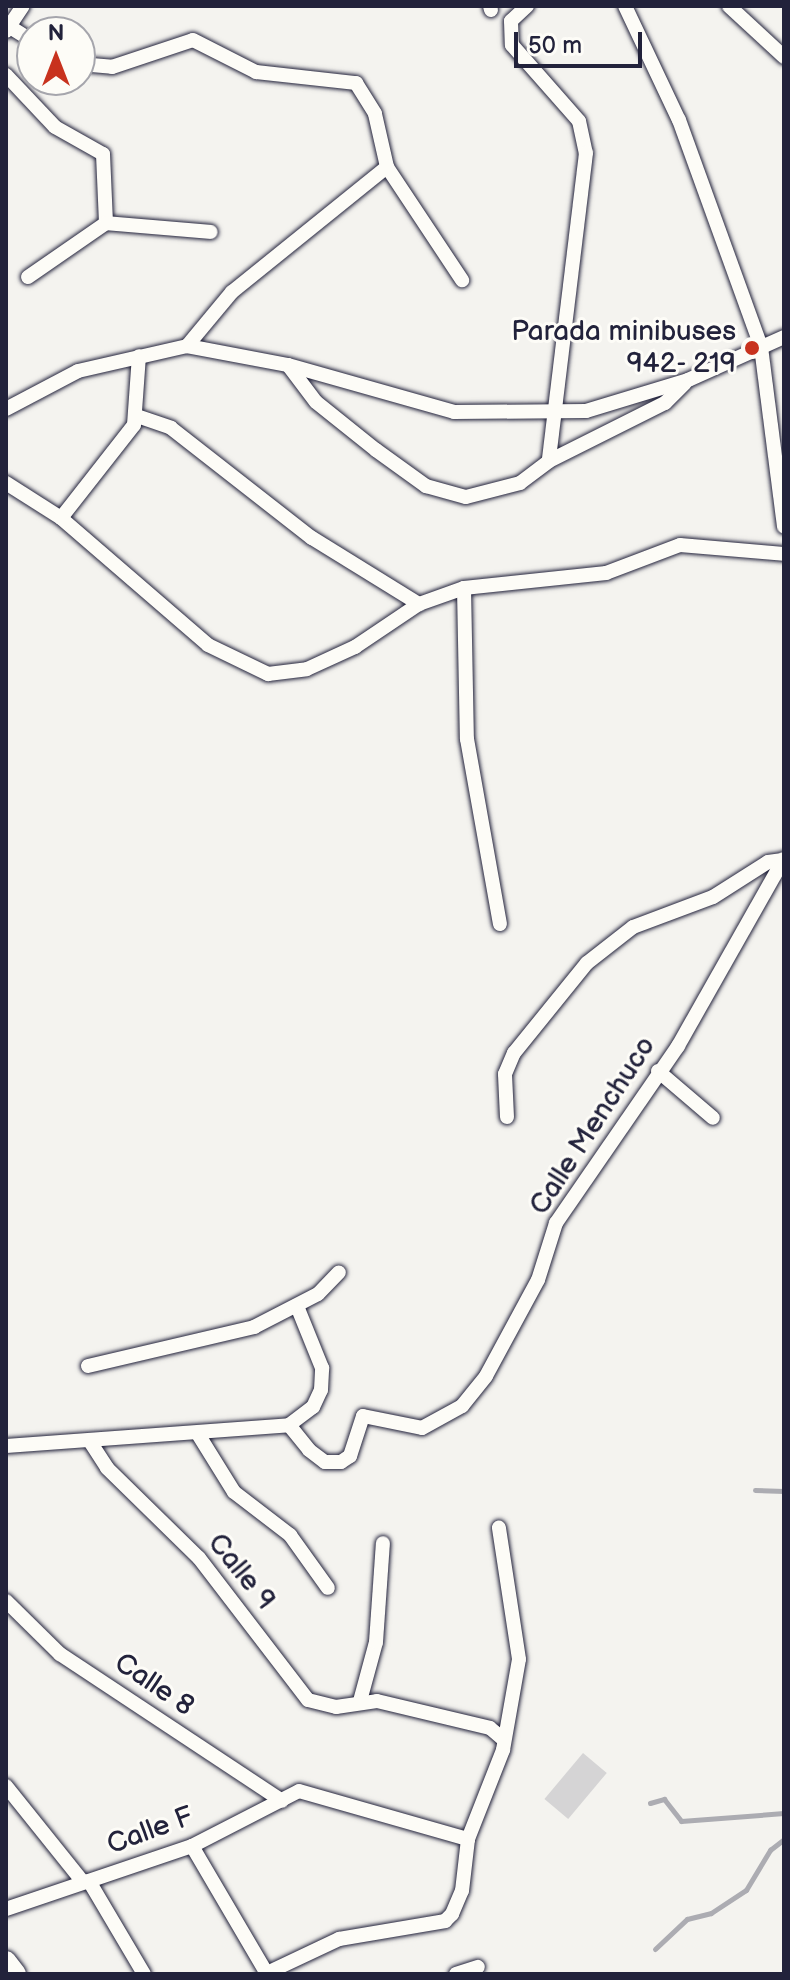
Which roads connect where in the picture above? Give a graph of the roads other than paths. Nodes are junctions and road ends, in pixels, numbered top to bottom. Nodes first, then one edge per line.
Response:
1 (23, 6) edge
2 (527, 6) edge
3 (625, 6) edge
4 (729, 6) edge
5 (8, 29) edge
6 (784, 57) edge
7 (96, 66) edge
8 (6, 75) edge
9 (387, 167) junction
10 (106, 223) junction
11 (211, 232) dead end
12 (28, 277) dead end
13 (462, 280) dead end
14 (784, 337) edge
15 (187, 346) junction
16 (761, 347) junction
17 (139, 356) junction
18 (288, 365) junction
19 (688, 380) junction
20 (6, 409) edge
21 (552, 414) junction
22 (137, 416) junction
23 (549, 461) junction
24 (6, 483) edge
25 (61, 518) junction
26 (784, 527) edge
27 (784, 554) edge
28 (464, 588) junction
29 (419, 604) junction
30 (783, 860) edge
31 (500, 924) dead end
32 (658, 1071) junction
33 (507, 1117) dead end
34 (713, 1118) dead end
35 (339, 1272) dead end
36 (297, 1306) junction
37 (88, 1366) dead end
38 (289, 1425) junction
39 (198, 1434) junction
40 (91, 1443) junction
41 (6, 1446) edge
42 (499, 1528) dead end
43 (383, 1543) dead end
44 (328, 1588) dead end
45 (6, 1601) edge
46 (360, 1701) junction
47 (502, 1738) junction
48 (6, 1786) edge
49 (282, 1801) junction
50 (468, 1839) junction
51 (192, 1846) junction
52 (86, 1881) junction
53 (6, 1909) edge
54 (6, 1961) edge
55 (478, 1967) dead end
56 (16, 1974) edge
57 (144, 1974) edge
58 (267, 1974) edge
59 (456, 1974) edge

1 - 5 street
2 - 21 street
3 - 16 street
4 - 6 street
7 - 9 street
8 - 10 street
9 - 13 street
9 - 15 street
10 - 11 street
10 - 12 street
14 - 16 street
15 - 17 street
15 - 18 street
16 - 19 street
16 - 26 street
17 - 20 street
17 - 22 street
18 - 21 street
18 - 23 street
19 - 21 street
19 - 23 street
21 - 23 street
22 - 25 street
22 - 29 street
24 - 25 street
25 - 29 street
27 - 28 street
28 - 29 street
28 - 31 street
30 - 32 street, Calle Menchuco
30 - 33 street
32 - 34 street
32 - 38 street, Calle Menchuco
35 - 36 street
36 - 37 street
36 - 38 street
38 - 39 street
39 - 40 street
39 - 44 street
40 - 41 street
40 - 46 street, Calle 9
42 - 47 street
43 - 46 street
45 - 49 street, Calle 8
46 - 47 street, Calle 9
47 - 50 street
48 - 52 street
49 - 50 street, Calle F
49 - 51 street, Calle F
50 - 58 street
51 - 52 street, Calle F
51 - 58 street
52 - 53 street, Calle F
52 - 57 street
54 - 56 main road
55 - 59 street

